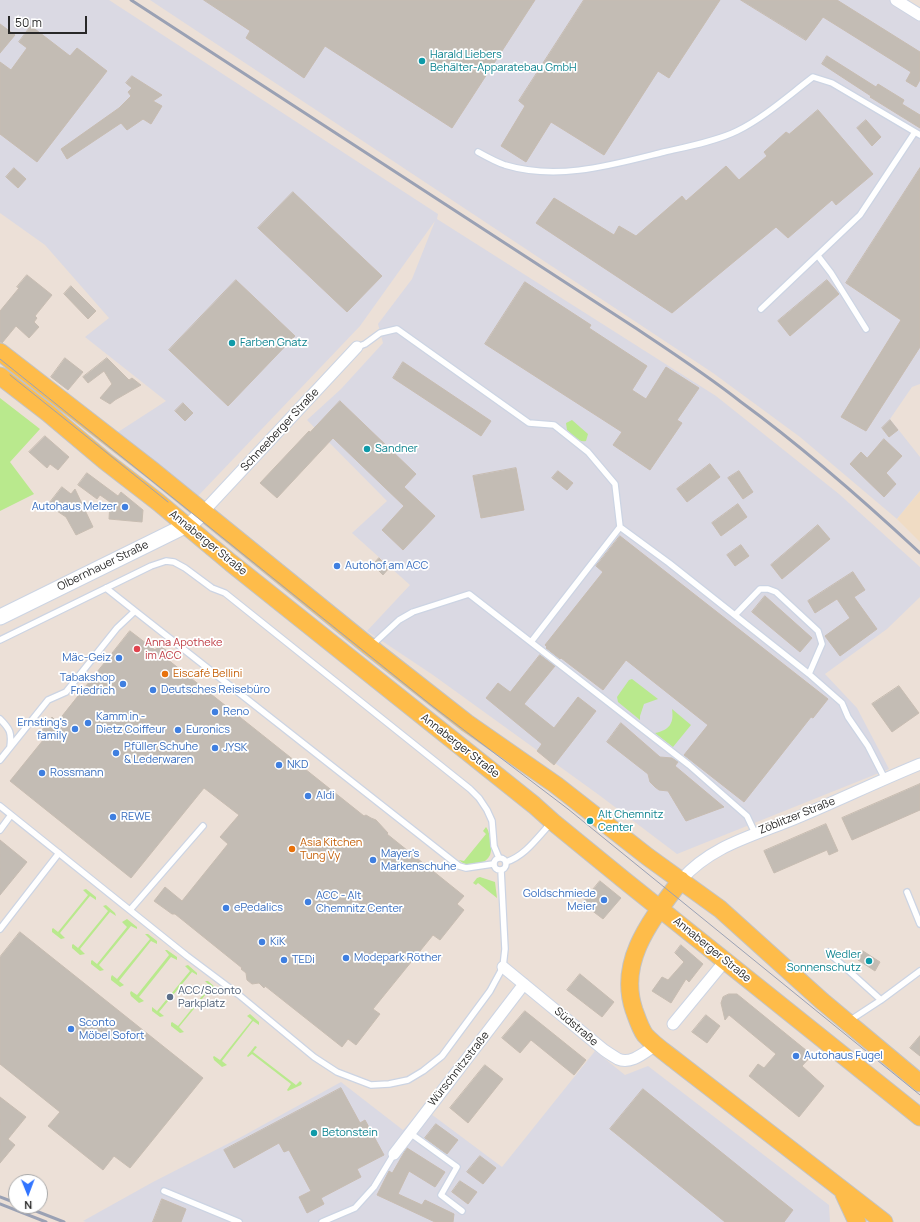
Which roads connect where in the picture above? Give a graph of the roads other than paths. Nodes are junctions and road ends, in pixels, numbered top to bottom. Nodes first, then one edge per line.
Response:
1 (896, 0) edge
2 (920, 15) edge
3 (918, 134) edge
4 (478, 152) dead end
5 (818, 256) junction
6 (761, 308) dead end
7 (866, 329) dead end
8 (358, 347) joint
9 (0, 352) edge
10 (0, 376) edge
11 (194, 520) junction
12 (620, 527) junction
13 (106, 588) junction
14 (135, 611) junction
15 (734, 615) junction
16 (0, 617) edge
17 (0, 640) edge
18 (531, 642) junction
19 (370, 647) junction
20 (809, 674) junction
21 (0, 719) edge
22 (10, 747) junction
23 (0, 760) edge
24 (920, 764) edge
25 (885, 779) junction
26 (0, 806) edge
27 (11, 815) junction
28 (552, 822) junction
29 (203, 826) dead end
30 (0, 830) edge
31 (755, 833) junction
32 (59, 853) junction
33 (499, 858) junction
34 (506, 862) junction
35 (493, 864) junction
36 (501, 870) junction
37 (681, 880) junction
38 (907, 892) dead end
39 (660, 909) junction
40 (130, 910) junction
41 (920, 924) edge
42 (0, 929) edge
43 (828, 952) dead end
44 (725, 961) junction
45 (503, 967) junction
46 (920, 971) edge
47 (524, 984) junction
48 (881, 1000) junction
49 (847, 1022) junction
50 (673, 1024) dead end
51 (656, 1045) junction
52 (920, 1083) edge
53 (920, 1117) edge
54 (410, 1133) junction
55 (394, 1154) joint
56 (842, 1190) junction
57 (164, 1191) dead end
58 (462, 1211) dead end
59 (239, 1222) edge
60 (322, 1222) edge
61 (857, 1222) edge
62 (883, 1222) edge

1 - 2 street
3 - 4 lane
3 - 5 lane
5 - 6 lane
5 - 7 lane
8 - 11 street, Schneeberger Straße
8 - 12 lane
9 - 11 main road, Annaberger Straße
10 - 11 main road, Annaberger Straße
11 - 16 street, Olbernhauer Straße
11 - 19 main road, Annaberger Straße
11 - 28 main road, Annaberger Straße
12 - 15 lane
12 - 18 lane
13 - 14 lane
13 - 17 lane
13 - 33 lane
14 - 22 lane
14 - 35 lane
15 - 20 lane
15 - 20 lane
18 - 19 lane
18 - 31 lane
19 - 37 main road, Annaberger Straße
20 - 25 lane
21 - 22 lane
22 - 23 lane
24 - 25 street, Zöblitzer Straße
25 - 31 street, Zöblitzer Straße
26 - 27 lane
27 - 30 lane
27 - 32 lane
28 - 34 lane
28 - 39 main road, Annaberger Straße
29 - 40 lane
31 - 37 street, Zöblitzer Straße
32 - 40 lane
32 - 42 lane
33 - 34 lane
33 - 35 lane
34 - 36 lane
35 - 36 lane
36 - 45 lane
37 - 39 main road
37 - 49 main road, Annaberger Straße
38 - 41 lane
39 - 44 main road, Annaberger Straße
39 - 51 main road
40 - 45 lane
43 - 48 lane
44 - 50 street
44 - 53 main road, Annaberger Straße
45 - 47 street, Südstraße
46 - 48 lane
47 - 51 street, Südstraße
47 - 54 street, Würschnitzstraße
48 - 49 lane
49 - 52 main road, Annaberger Straße
51 - 56 main road
54 - 55 street, Würschnitzstraße
54 - 58 lane
55 - 60 lane
56 - 61 main road
56 - 62 main road
57 - 59 lane

